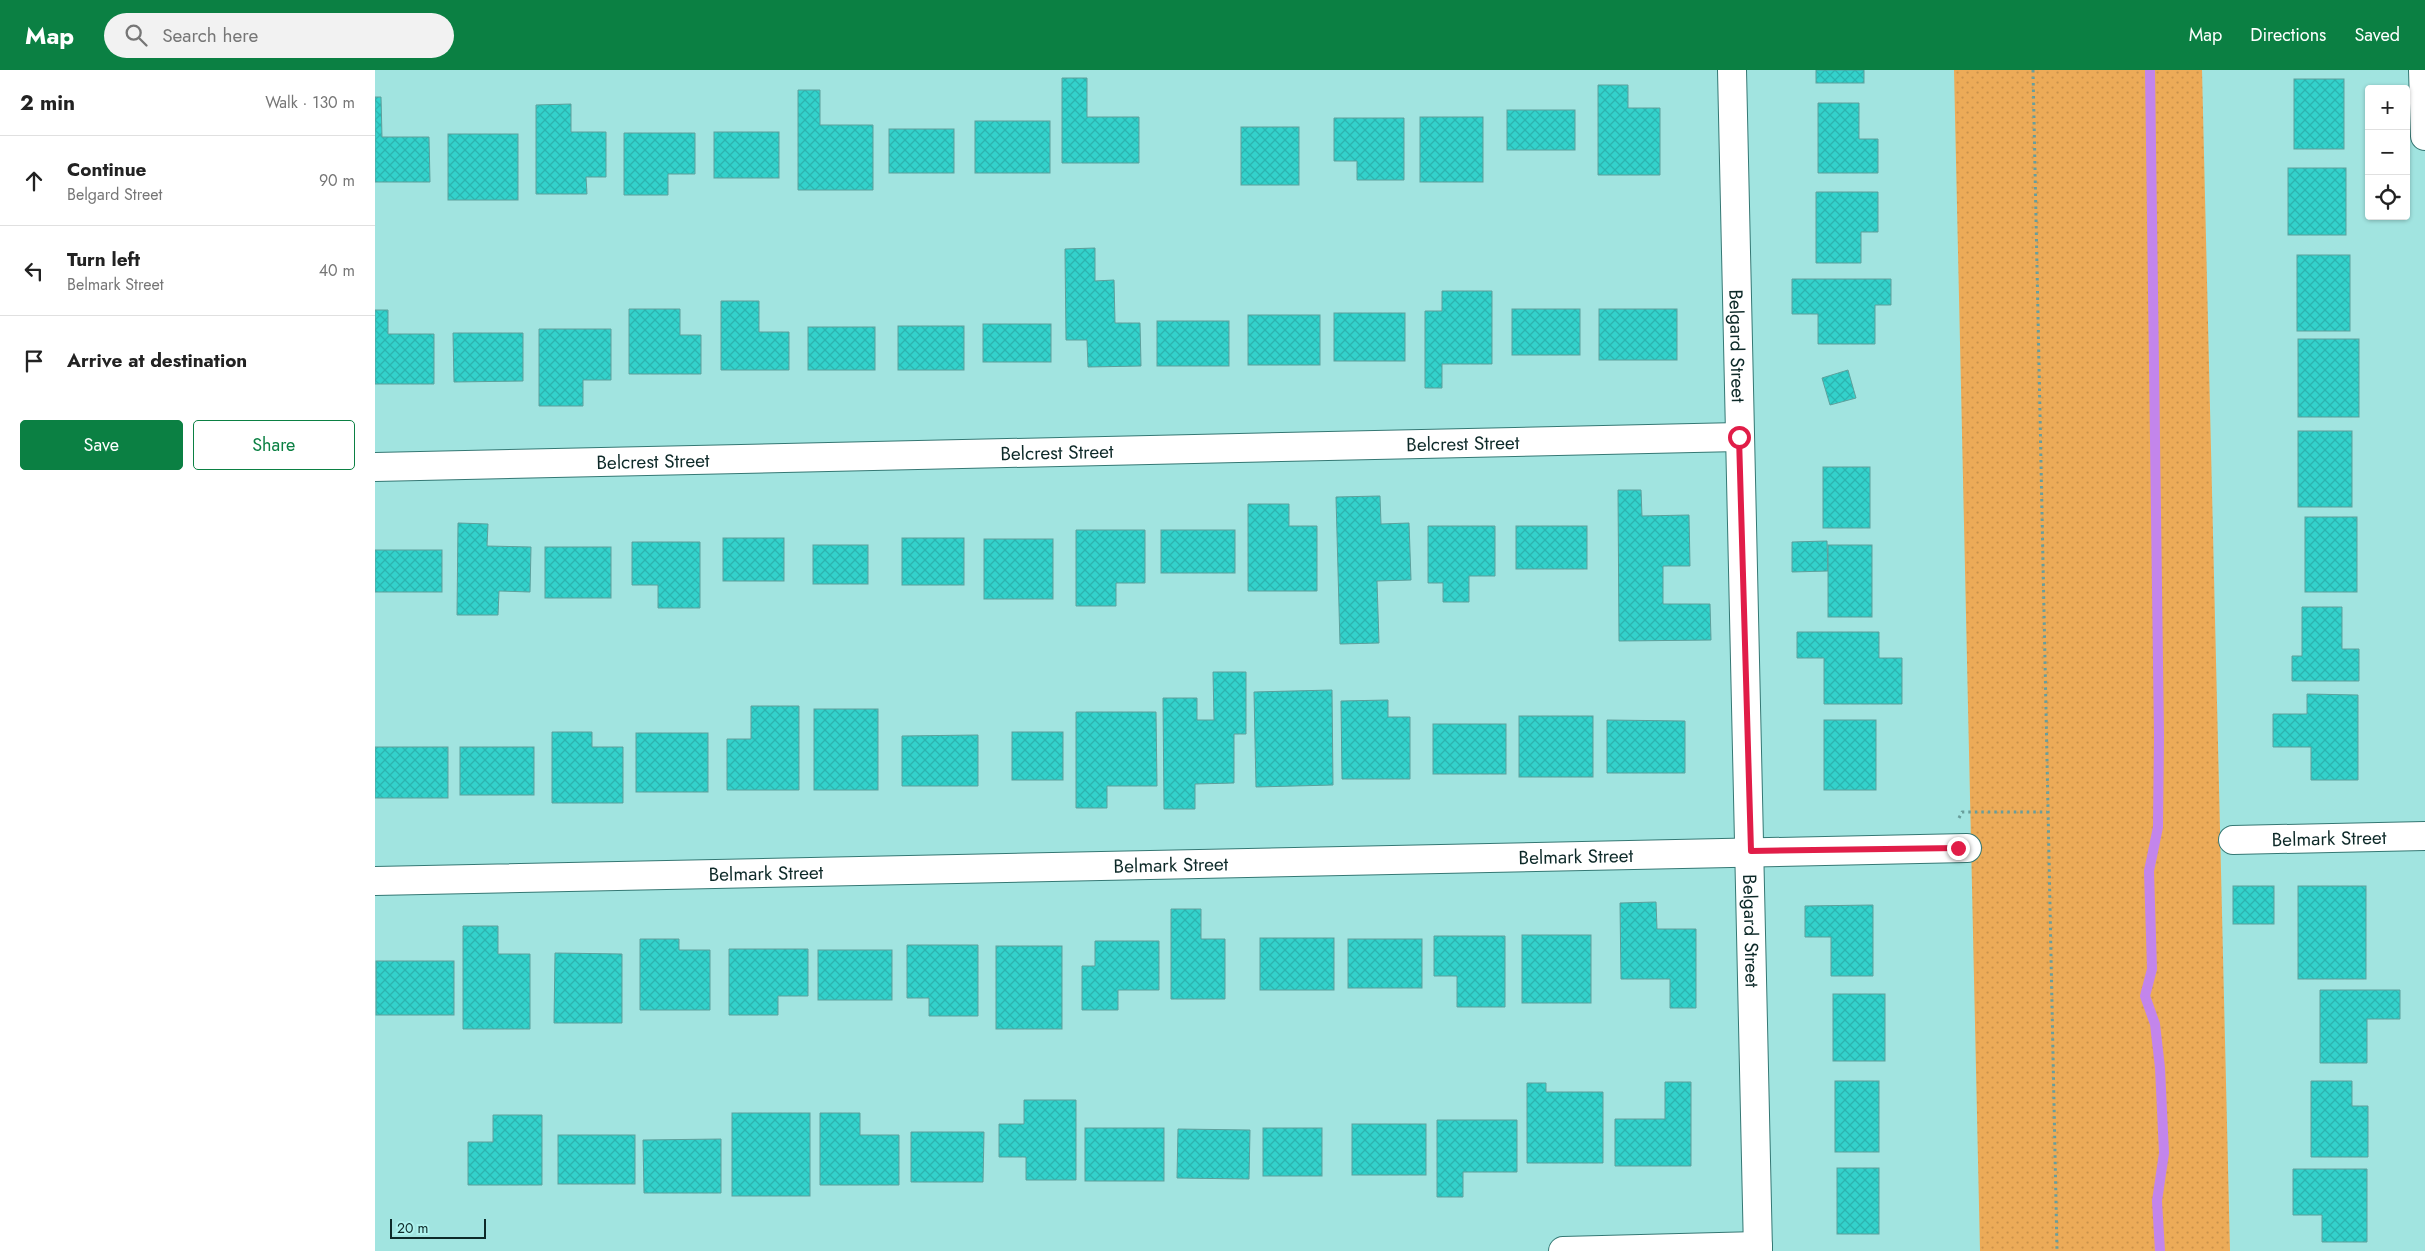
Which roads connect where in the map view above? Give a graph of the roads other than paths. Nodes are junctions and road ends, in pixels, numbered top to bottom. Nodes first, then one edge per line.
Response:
1 (1731, 70) edge
2 (2423, 70) edge
3 (2425, 136) edge
4 (1739, 437) junction
5 (375, 466) edge
6 (2425, 836) edge
7 (2233, 840) dead end
8 (1962, 848) road end
9 (1751, 851) junction
10 (375, 881) edge
11 (1758, 1249) edge
12 (1563, 1251) edge

1 - 4 street, Belgard Street
2 - 3 street
4 - 5 street, Belcrest Street
4 - 9 street, Belgard Street
6 - 7 street, Belmark Street
8 - 9 street, Belmark Street
9 - 10 street, Belmark Street
9 - 11 street, Belgard Street
11 - 12 street

